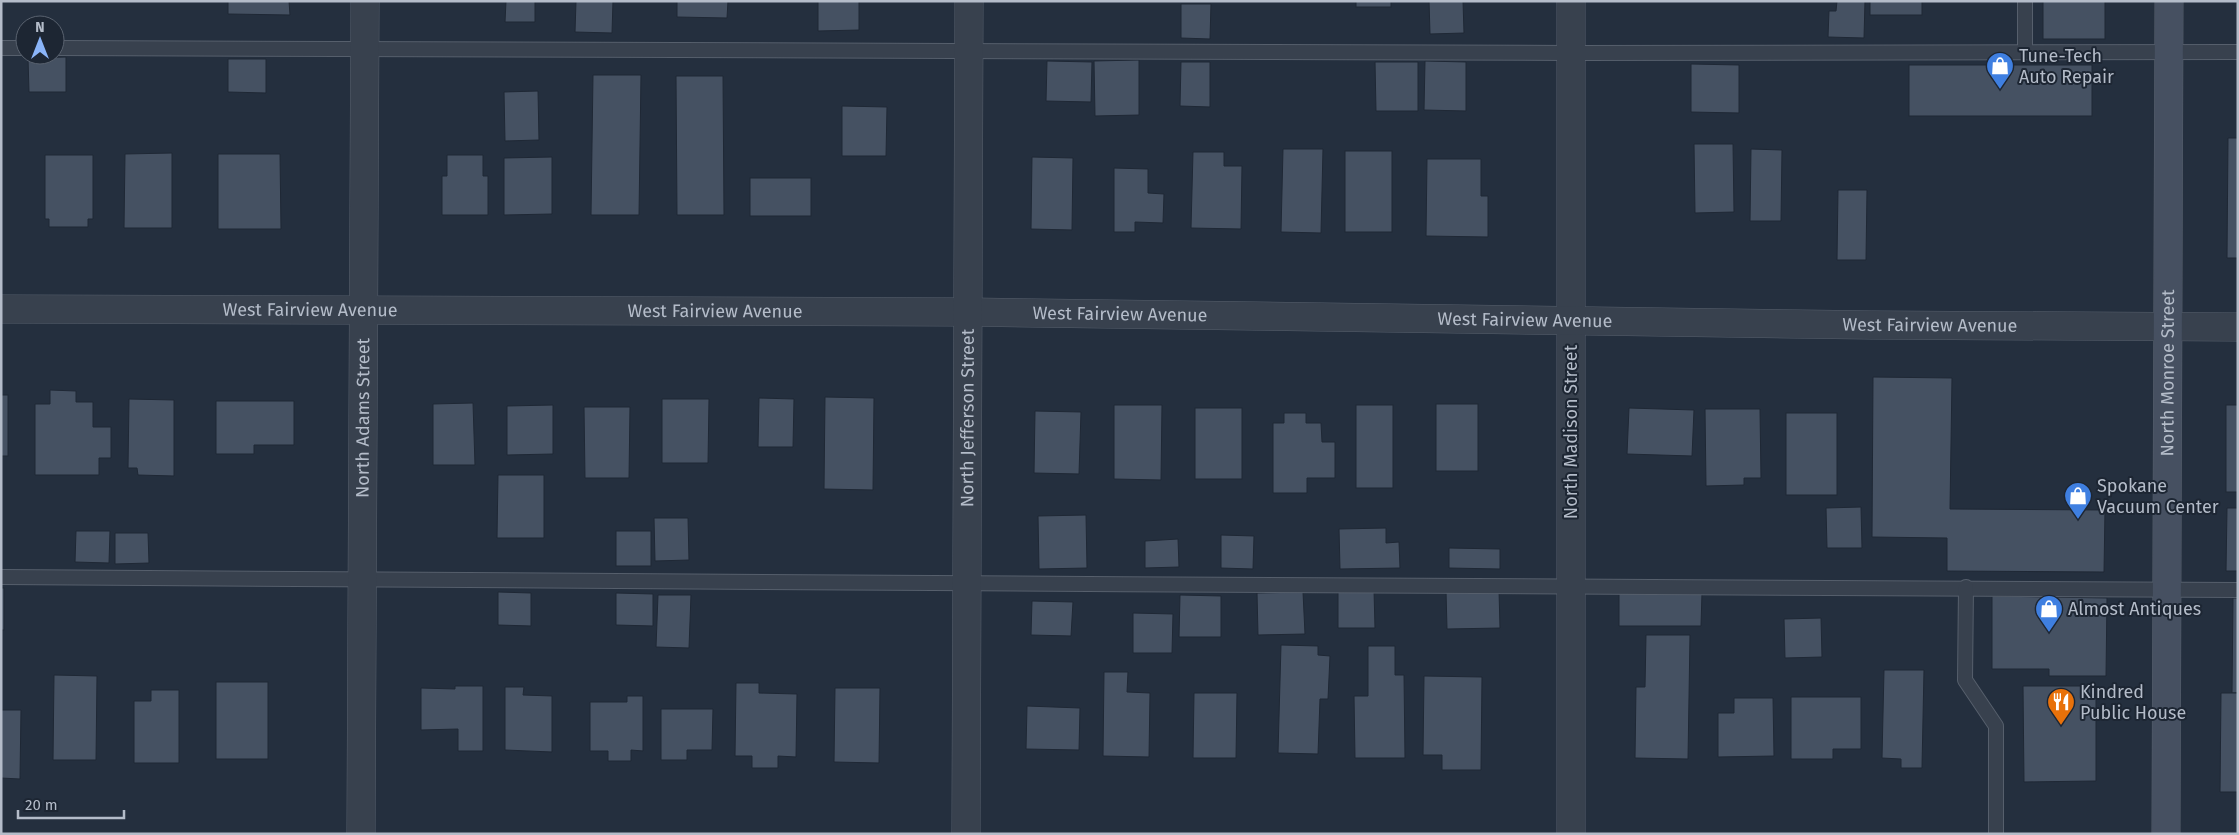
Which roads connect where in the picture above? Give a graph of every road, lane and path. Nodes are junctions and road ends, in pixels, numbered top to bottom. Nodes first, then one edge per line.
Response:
1 (365, 1) edge
2 (969, 1) edge
3 (1571, 1) edge
4 (2024, 1) edge
5 (2169, 1) edge
6 (1, 48) edge
7 (15, 48) edge
8 (65, 48) edge
9 (365, 48) junction
10 (969, 51) junction
11 (2024, 52) junction
12 (2169, 52) junction
13 (2238, 52) edge
14 (1571, 53) junction
15 (1, 309) edge
16 (363, 311) junction
17 (968, 312) junction
18 (1571, 321) junction
19 (2238, 327) edge
20 (2168, 328) junction
21 (1, 577) edge
22 (363, 580) junction
23 (967, 585) junction
24 (1571, 585) junction
25 (1966, 587) junction
26 (2167, 589) junction
27 (2238, 590) edge
28 (362, 834) edge
29 (966, 834) edge
30 (1571, 834) edge
31 (1996, 834) edge
32 (2166, 834) edge

1 - 9 street, North Adams Street
2 - 10 street, North Jefferson Street
3 - 14 street, North Madison Street
4 - 11 lane
5 - 12 main road, North Monroe Street
6 - 7 lane
8 - 9 lane
9 - 10 lane
9 - 16 street, North Adams Street
10 - 14 lane
10 - 17 street, North Jefferson Street
11 - 12 lane
11 - 14 lane
12 - 13 lane
12 - 20 main road, North Monroe Street
14 - 18 street, North Madison Street
15 - 16 street, West Fairview Avenue
16 - 17 street, West Fairview Avenue
16 - 22 street, North Adams Street
17 - 18 street, West Fairview Avenue
17 - 23 street, North Jefferson Street
18 - 20 street, West Fairview Avenue
18 - 24 street, North Madison Street
19 - 20 street, West Fairview Avenue
20 - 26 main road, North Monroe Street
21 - 22 lane
22 - 23 lane
22 - 28 street, North Adams Street
23 - 24 lane
23 - 29 street, North Jefferson Street
24 - 25 lane
24 - 30 street, North Madison Street
25 - 26 lane
25 - 31 lane
26 - 27 lane
26 - 32 main road, North Monroe Street

